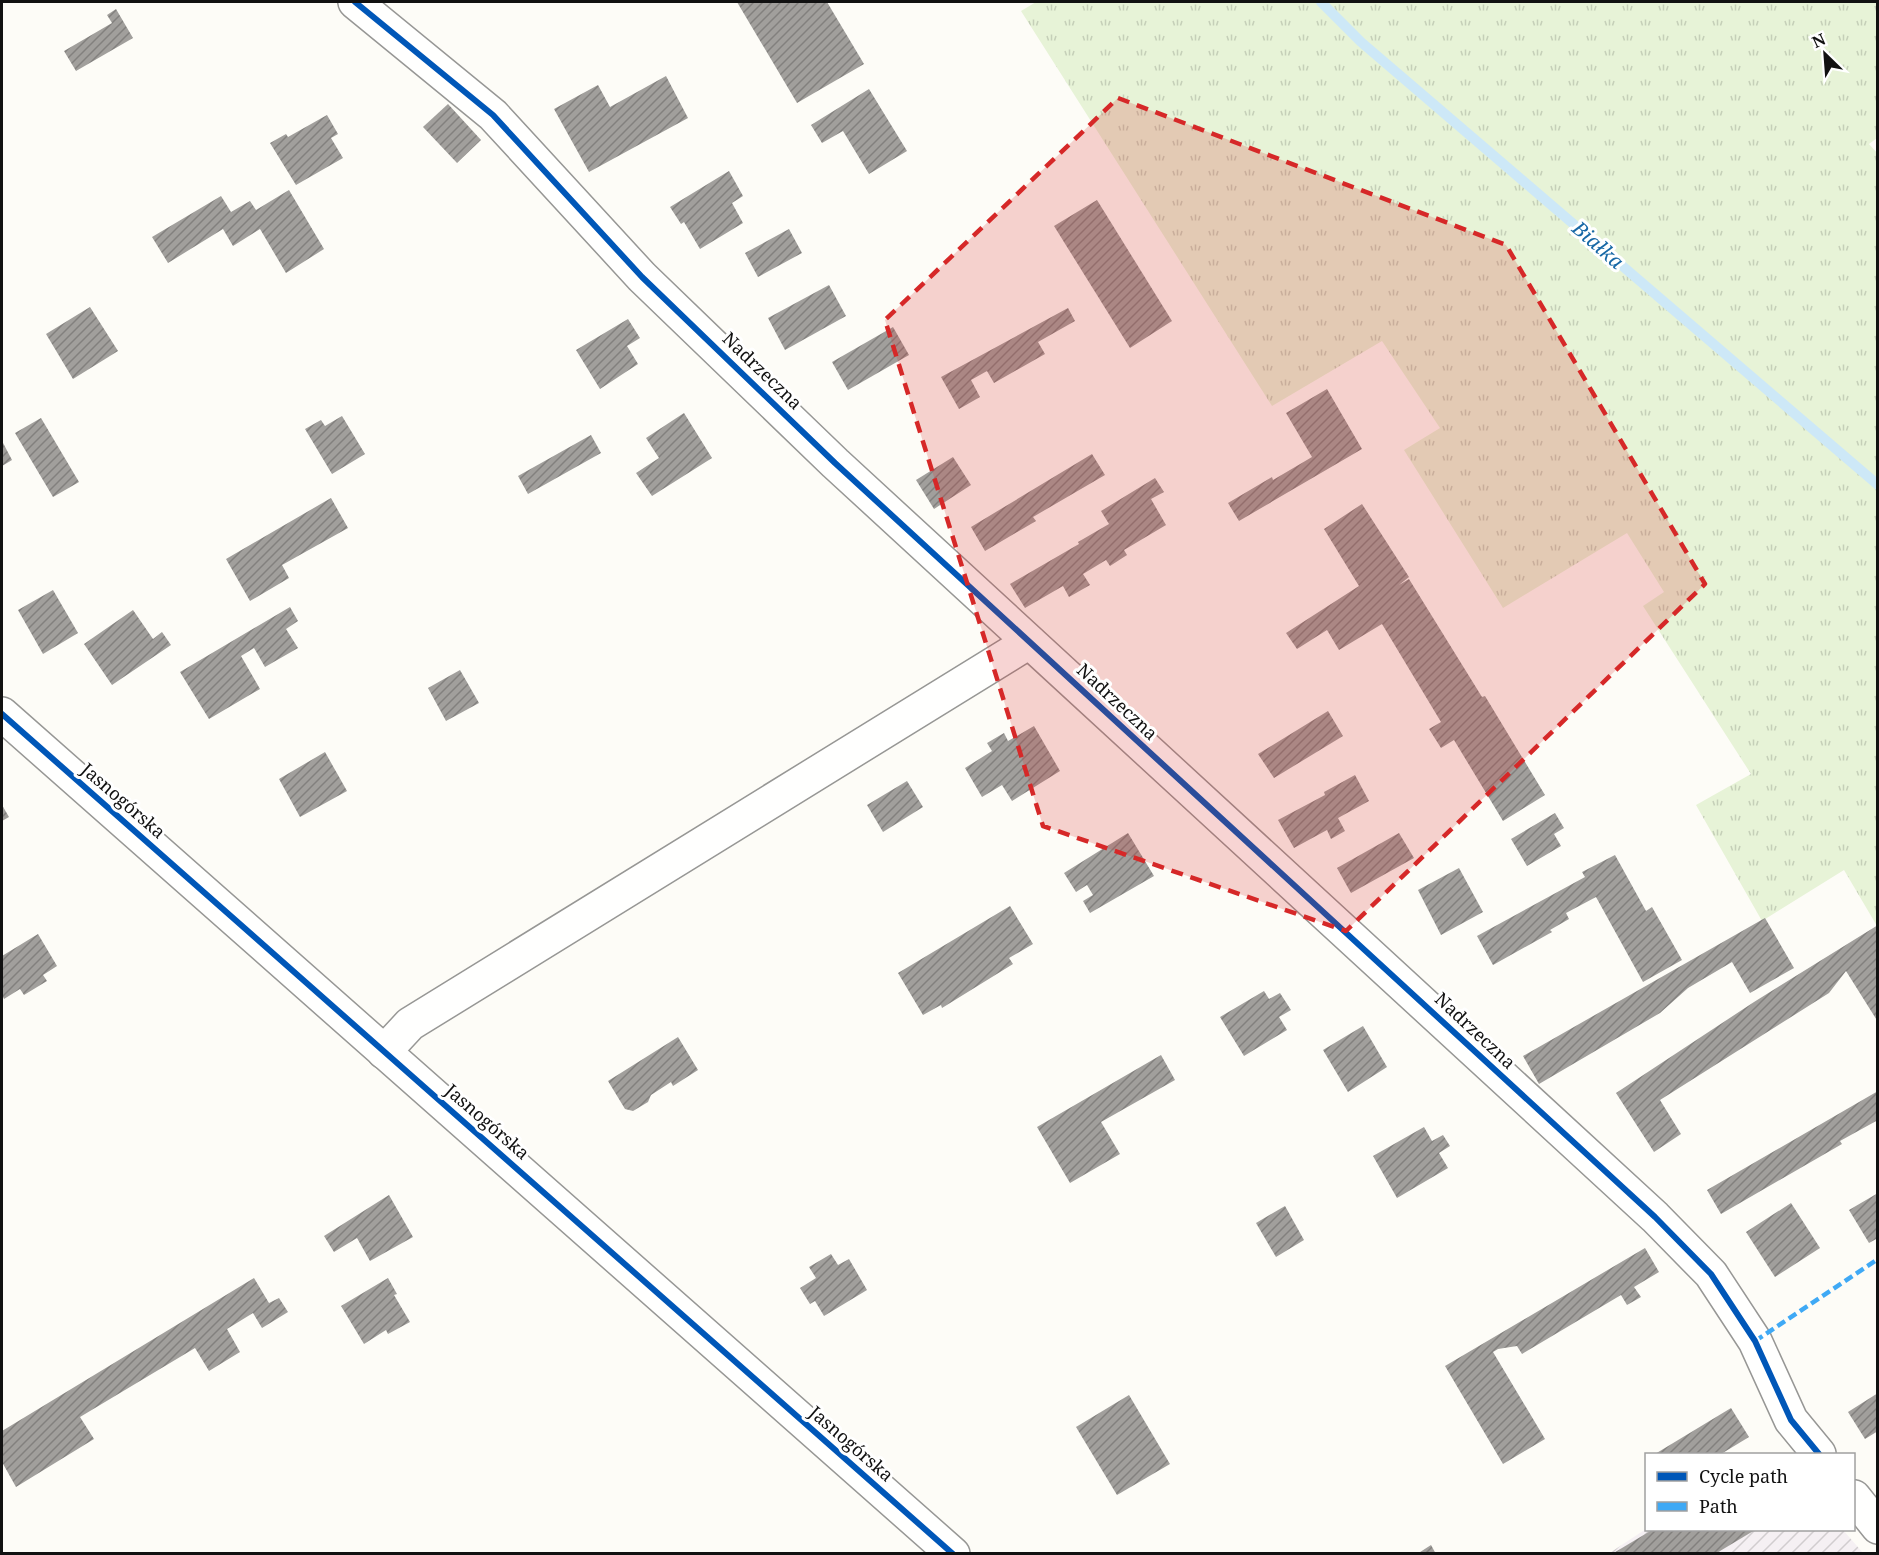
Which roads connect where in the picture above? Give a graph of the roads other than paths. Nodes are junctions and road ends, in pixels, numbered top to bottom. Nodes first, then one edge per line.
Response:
1 (355, 2) edge
2 (1029, 642) junction
3 (2, 714) edge
4 (384, 1052) junction
5 (1817, 1453) edge
6 (1855, 1498) edge
7 (1878, 1527) edge
8 (953, 1554) edge

1 - 2 street, Nadrzeczna
2 - 4 street
2 - 5 street, Nadrzeczna
3 - 4 street, Jasnogórska
4 - 8 street, Jasnogórska
6 - 7 street

